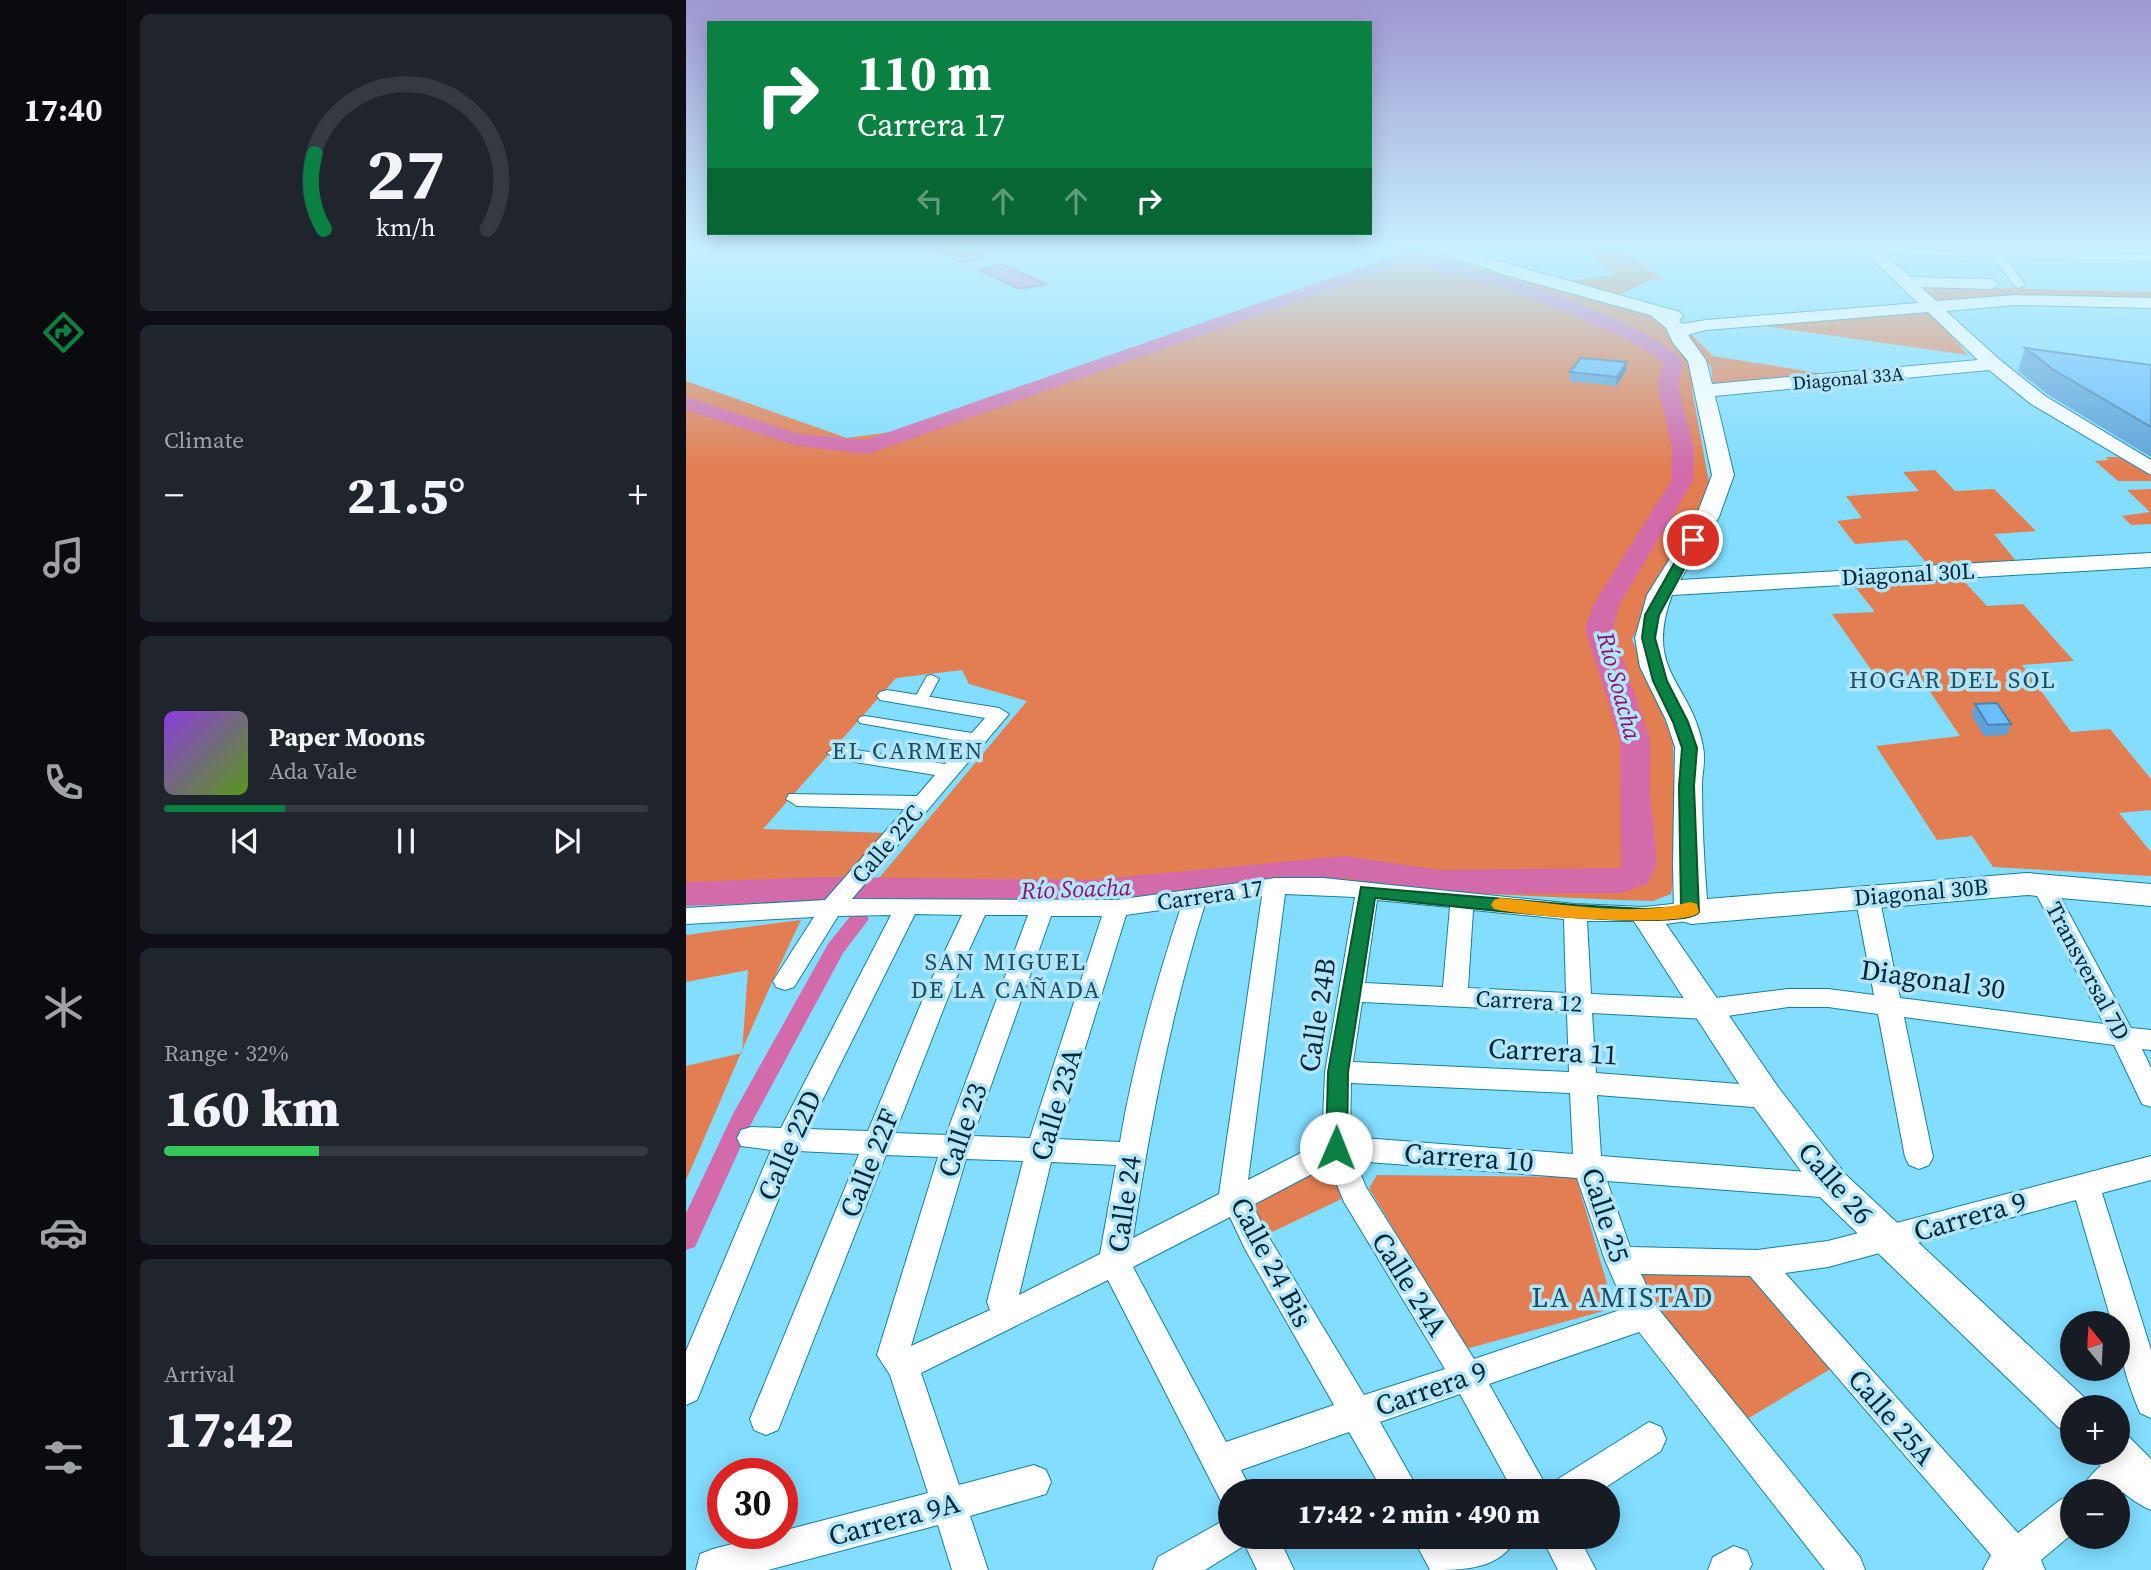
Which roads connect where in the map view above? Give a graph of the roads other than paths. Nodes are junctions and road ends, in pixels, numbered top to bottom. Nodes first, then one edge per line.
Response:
1 (1669, 321) edge
2 (1706, 321) edge
3 (1751, 321) edge
4 (1947, 321) edge
5 (1721, 324) junction
6 (1678, 334) junction
7 (1993, 364) junction
8 (1703, 391) junction
9 (2151, 469) edge
10 (2151, 560) edge
11 (1665, 588) junction
12 (932, 679) dead end
13 (887, 696) dead end
14 (920, 701) junction
15 (865, 720) dead end
16 (978, 739) junction
17 (837, 753) dead end
18 (950, 771) junction
19 (797, 799) dead end
20 (923, 803) junction
21 (2042, 884) junction
22 (1275, 886) junction
23 (2151, 889) edge
24 (1367, 892) junction
25 (1867, 896) junction
26 (1196, 897) junction
27 (1462, 901) junction
28 (836, 904) junction
29 (906, 906) junction
30 (1690, 906) junction
31 (1115, 908) junction
32 (976, 909) junction
33 (1042, 909) junction
34 (1575, 912) junction
35 (1645, 915) junction
36 (686, 916) edge
37 (785, 981) dead end
38 (1352, 992) junction
39 (1455, 997) junction
40 (1578, 1003) junction
41 (1889, 1005) junction
42 (1707, 1009) junction
43 (2123, 1036) junction
44 (2151, 1040) edge
45 (1338, 1072) junction
46 (1585, 1083) junction
47 (2151, 1096) edge
48 (1766, 1097) junction
49 (751, 1139) dead end
50 (789, 1140) junction
51 (877, 1144) junction
52 (955, 1147) junction
53 (1336, 1148) junction
54 (1040, 1150) junction
55 (1130, 1154) junction
56 (1919, 1157) dead end
57 (1587, 1166) junction
58 (2151, 1168) edge
59 (2085, 1184) junction
60 (1833, 1186) junction
61 (1234, 1200) junction
62 (1887, 1239) junction
63 (1620, 1260) junction
64 (1114, 1262) junction
65 (1757, 1263) junction
66 (1005, 1309) junction
67 (1645, 1316) junction
68 (898, 1361) junction
69 (1467, 1376) junction
70 (686, 1389) edge
71 (2060, 1402) edge
72 (2151, 1402) edge
73 (1356, 1414) junction
74 (766, 1419) dead end
75 (1648, 1439) dead end
76 (1218, 1461) junction
77 (1228, 1479) edge
78 (1395, 1479) edge
79 (1525, 1479) edge
80 (1588, 1479) edge
81 (1034, 1482) dead end
82 (949, 1505) junction
83 (2060, 1523) edge
84 (1218, 1542) edge
85 (1266, 1549) edge
86 (1437, 1549) edge
87 (1480, 1549) edge
88 (1566, 1549) edge
89 (2014, 1566) edge
90 (713, 1567) dead end
91 (970, 1570) edge
92 (1171, 1570) edge
93 (1276, 1570) edge
94 (1449, 1570) edge
95 (1578, 1570) edge
96 (1847, 1570) edge

1 - 6 main road
2 - 5 main road
3 - 5 main road
4 - 7 main road
5 - 6 main road
6 - 8 main road
7 - 8 main road, Diagonal 33A
7 - 9 main road
8 - 11 main road
10 - 11 main road, Diagonal 30L
11 - 30 main road
12 - 14 street
13 - 14 street
14 - 16 street, Calle 22C
15 - 16 street
16 - 18 street, Calle 22C
17 - 18 street
18 - 20 street, Calle 22C
19 - 20 street
20 - 28 street, Calle 22C
21 - 23 main road, Diagonal 30B
21 - 25 main road, Diagonal 30B
21 - 43 street, Transversal 7D
22 - 24 street, Carrera 17
22 - 26 street, Carrera 17
22 - 61 street, Calle 24 Bis
23 - 30 main road, Diagonal 30B
24 - 27 street, Carrera 17
24 - 38 street, Calle 24B
25 - 30 main road, Diagonal 30B
25 - 41 street
26 - 31 street, Carrera 17
26 - 55 street, Calle 24
27 - 34 street, Carrera 17
27 - 39 street
28 - 29 street, Carrera 17
28 - 36 street, Carrera 17
28 - 37 street, Calle 22C
29 - 32 street, Carrera 17
29 - 50 street, Calle 22D
30 - 35 street, Carrera 17
31 - 33 street, Carrera 17
31 - 54 street, Calle 23A
32 - 33 street, Carrera 17
32 - 51 street, Calle 22F
33 - 52 street, Calle 23
34 - 35 street, Carrera 17
34 - 40 street, Calle 25
35 - 42 street, Calle 26
38 - 39 street, Carrera 12
38 - 45 street, Calle 24B
39 - 40 street, Carrera 12
40 - 42 street, Carrera 12
40 - 46 street, Calle 25
41 - 42 street, Diagonal 30
41 - 43 street, Diagonal 30
41 - 56 street
42 - 48 street, Calle 26
43 - 44 street, Diagonal 30
43 - 47 street, Transversal 7D
45 - 46 street, Carrera 11
45 - 53 street, Calle 24B
46 - 48 street, Carrera 11
46 - 57 street, Calle 25
48 - 60 street, Calle 26
49 - 50 street
50 - 51 street
50 - 70 street, Calle 22D
51 - 52 street
51 - 74 street, Calle 22F
52 - 54 street
52 - 68 street, Calle 23
53 - 57 street, Carrera 10
53 - 61 street
53 - 69 street, Calle 24A
54 - 55 street
54 - 66 street, Calle 23A
55 - 64 street, Calle 24
57 - 60 street, Carrera 10
57 - 63 street, Calle 25
58 - 59 street, Carrera 9
59 - 62 street, Carrera 9
59 - 72 street
60 - 62 street, Calle 26
61 - 64 street
61 - 73 street, Calle 24 Bis
62 - 65 street, Carrera 9
62 - 71 street, Calle 26
63 - 65 street, Carrera 9
63 - 67 street, Calle 25
64 - 66 street
64 - 76 street, Calle 24
65 - 89 street, Calle 25A
66 - 68 street
67 - 69 street, Carrera 9
67 - 96 street, Calle 25
68 - 82 street
69 - 73 street, Carrera 9
69 - 79 street, Calle 24A
73 - 76 street, Carrera 9
73 - 78 street, Calle 24 Bis
75 - 80 street
76 - 77 street, Calle 24
81 - 82 street, Carrera 9A
82 - 90 street, Carrera 9A
82 - 91 street
83 - 89 street
84 - 92 street
85 - 93 street
86 - 94 street
87 - 94 street
88 - 95 street

